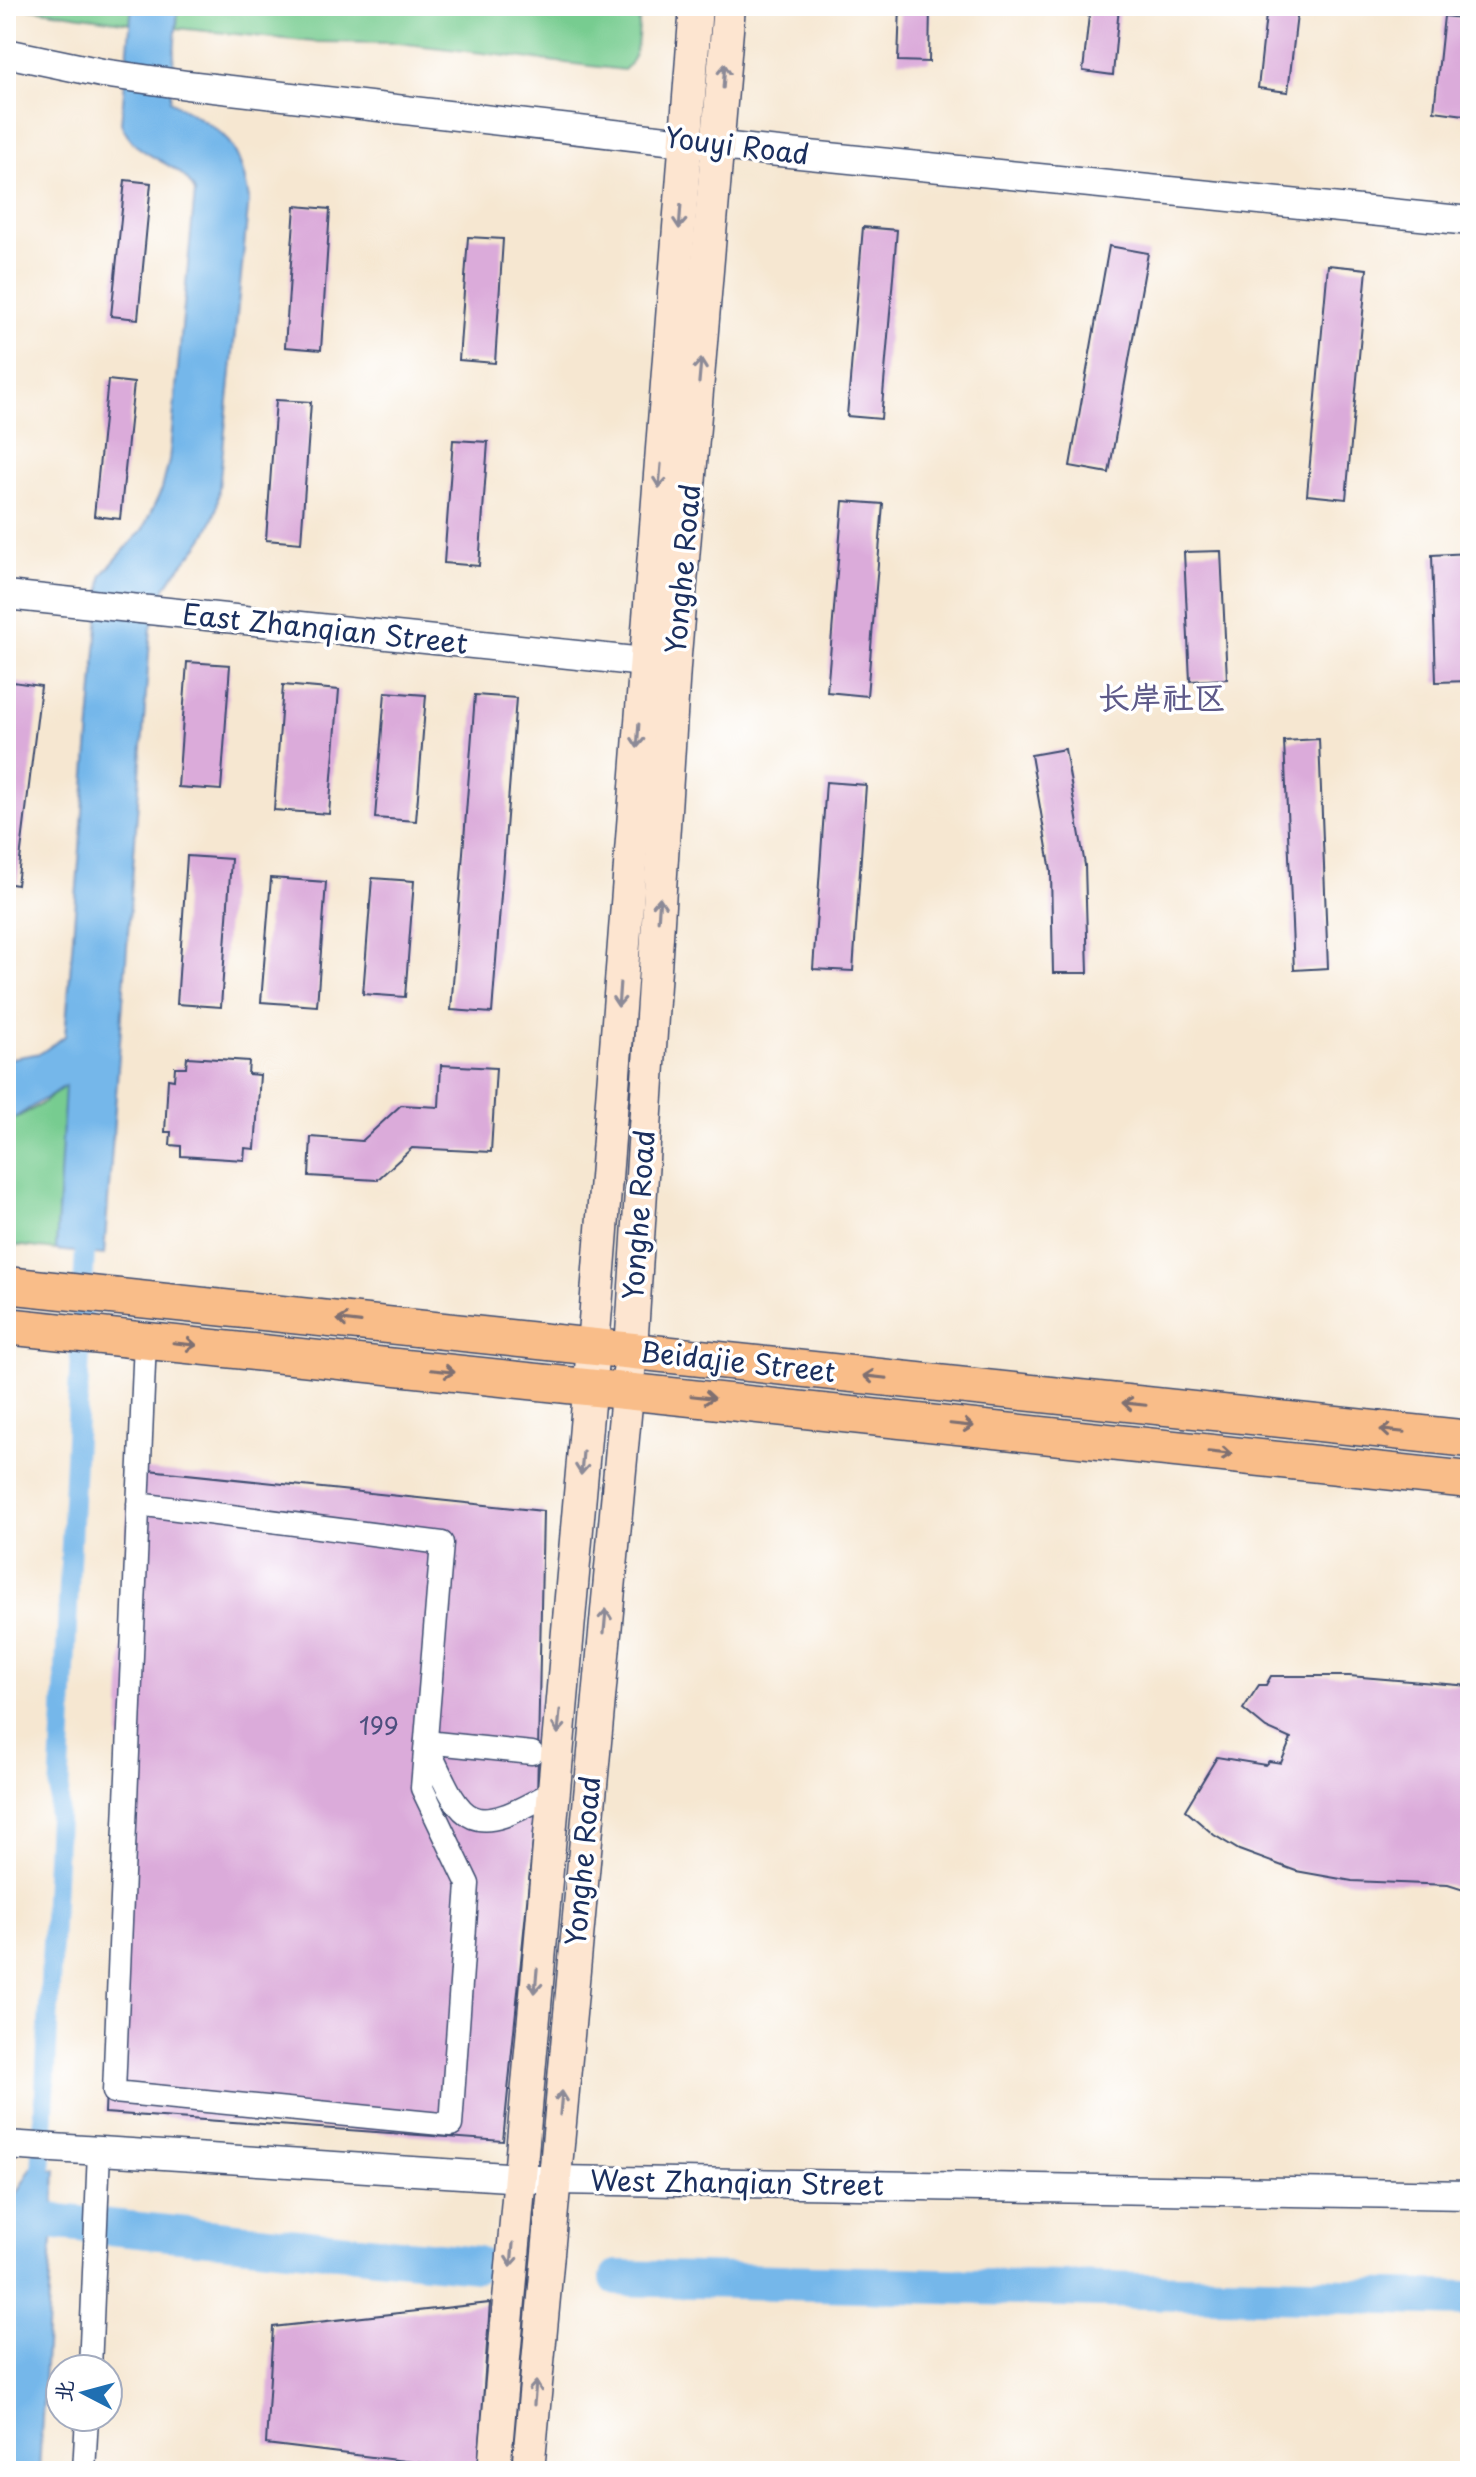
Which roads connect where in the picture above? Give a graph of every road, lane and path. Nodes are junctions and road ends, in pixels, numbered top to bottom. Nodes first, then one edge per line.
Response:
1 (696, 6) edge
2 (729, 6) edge
3 (6, 53) edge
4 (685, 139) junction
5 (719, 146) junction
6 (1470, 221) edge
7 (6, 595) edge
8 (644, 662) junction
9 (6, 1285) edge
10 (6, 1326) edge
11 (145, 1340) junction
12 (593, 1347) junction
13 (631, 1350) junction
14 (589, 1385) junction
15 (626, 1389) junction
16 (1470, 1439) edge
17 (1470, 1480) edge
18 (138, 1504) junction
19 (426, 1742) junction
20 (532, 1753) dead end
21 (552, 1792) junction
22 (6, 2145) edge
23 (88, 2150) junction
24 (519, 2177) junction
25 (554, 2180) junction
26 (1470, 2195) edge
27 (91, 2353) edge
28 (86, 2433) edge
29 (84, 2471) edge
30 (494, 2471) edge
31 (528, 2471) edge

1 - 4 main road, Yonghe Road
5 -> 2 main road, Yonghe Road
3 - 4 street, Youyi Road
4 - 5 street, Youyi Road
4 -> 8 main road, Yonghe Road
5 - 6 street, Youyi Road
13 -> 5 main road, Yonghe Road
7 - 8 street, East Zhanqian Street
8 -> 12 main road, Yonghe Road
12 -> 9 main road, Beidajie Street
10 - 11 main road, Beidajie Street
11 -> 14 main road, Beidajie Street
11 - 18 street
12 - 13 main road, Beidajie Street
12 - 14 main road, Yonghe Road
13 - 15 main road, Yonghe Road
16 -> 13 main road, Beidajie Street
14 - 15 main road, Beidajie Street
14 -> 21 main road, Yonghe Road
15 -> 17 main road, Beidajie Street
25 -> 15 main road, Yonghe Road
18 - 19 street
18 - 19 street
19 - 20 street
19 - 21 street
21 -> 24 main road, Yonghe Road
22 - 23 street, West Zhanqian Street
23 - 24 street, West Zhanqian Street
23 - 27 street
24 - 25 street, West Zhanqian Street
24 -> 30 main road, Yonghe Road
25 - 26 street, West Zhanqian Street
31 -> 25 main road, Yonghe Road
28 - 29 street

